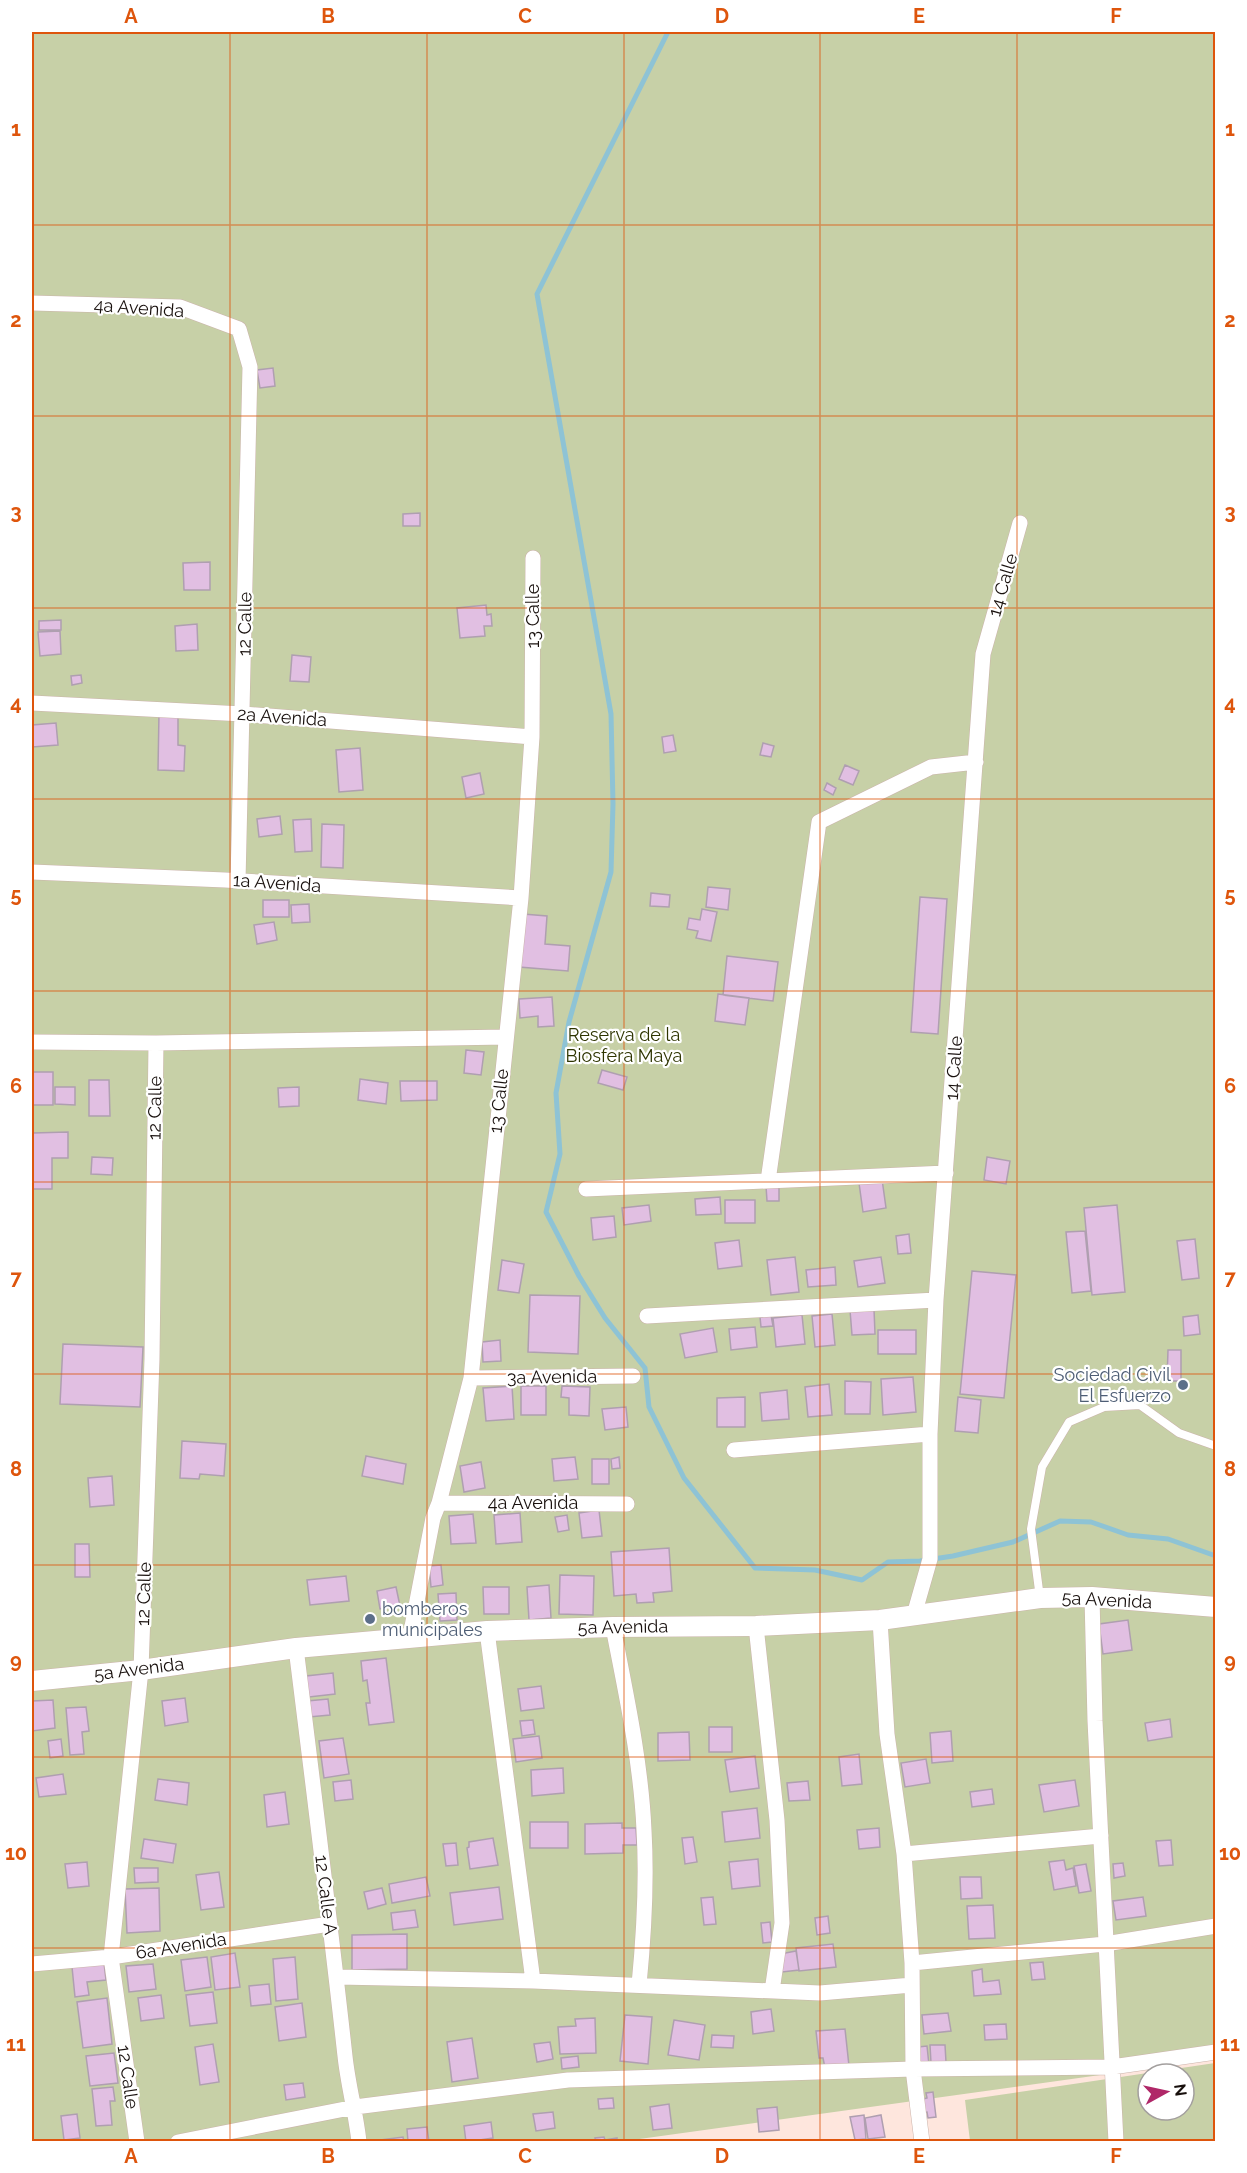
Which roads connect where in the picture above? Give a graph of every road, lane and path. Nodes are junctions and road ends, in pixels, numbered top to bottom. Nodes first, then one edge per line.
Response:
1 (32, 303) edge
2 (249, 367) joint
3 (1020, 523) dead end
4 (533, 558) dead end
5 (32, 703) edge
6 (243, 714) junction
7 (532, 737) junction
8 (976, 762) junction
9 (32, 872) edge
10 (238, 881) junction
11 (521, 898) junction
12 (506, 1037) junction
13 (32, 1042) edge
14 (156, 1043) junction
15 (946, 1173) junction
16 (768, 1181) junction
17 (586, 1189) dead end
18 (936, 1300) junction
19 (647, 1316) dead end
20 (633, 1376) dead end
21 (471, 1378) junction
22 (930, 1434) junction
23 (1215, 1446) edge
24 (734, 1449) dead end
25 (439, 1503) junction
26 (627, 1504) dead end
27 (1092, 1597) junction
28 (1040, 1598) junction
29 (1215, 1607) edge
30 (914, 1615) junction
31 (880, 1620) junction
32 (756, 1626) junction
33 (613, 1627) junction
34 (487, 1631) junction
35 (410, 1637) junction
36 (296, 1648) junction
37 (141, 1670) junction
38 (32, 1680) edge
39 (1101, 1836) junction
40 (904, 1854) junction
41 (330, 1924) junction
42 (1215, 1926) edge
43 (1105, 1944) junction
44 (111, 1957) junction
45 (912, 1963) junction
46 (32, 1964) edge
47 (338, 1977) junction
48 (533, 1981) junction
49 (639, 1985) junction
50 (912, 1985) junction
51 (772, 1991) junction
52 (1215, 2052) edge
53 (1112, 2067) junction
54 (914, 2069) junction
55 (355, 2107) junction
56 (136, 2142) edge
57 (178, 2142) edge
58 (359, 2142) edge
59 (922, 2142) edge
60 (1116, 2142) edge

1 - 2 street, 4a Avenida
2 - 6 street, 12 Calle
3 - 8 street, 14 Calle
4 - 7 street, 13 Calle
5 - 6 street, 2a Avenida
6 - 7 street, 2a Avenida
6 - 10 street, 12 Calle
7 - 11 street, 13 Calle
8 - 15 street, 14 Calle
8 - 16 street
9 - 10 street, 1a Avenida
10 - 11 street, 1a Avenida
11 - 12 street, 13 Calle
12 - 14 street
12 - 21 street, 13 Calle
13 - 14 street
14 - 37 street, 12 Calle
15 - 16 street
15 - 18 street, 14 Calle
16 - 17 street
18 - 19 street
18 - 22 street, 14 Calle
20 - 21 street, 3a Avenida
21 - 25 street, 13 Calle
22 - 24 street
22 - 30 street, 14 Calle
23 - 28 lane
25 - 26 street, 4a Avenida
25 - 35 street, 13 Calle
27 - 28 street, 5a Avenida
27 - 29 street, 5a Avenida
27 - 39 street
28 - 30 street, 5a Avenida
30 - 31 street, 5a Avenida
31 - 32 street, 5a Avenida
31 - 40 street
32 - 33 street, 5a Avenida
32 - 51 street
33 - 34 street, 5a Avenida
33 - 49 street
34 - 35 street, 5a Avenida
34 - 48 street
35 - 36 street, 5a Avenida
36 - 37 street, 5a Avenida
36 - 41 street, 12 Calle A
37 - 38 street, 5a Avenida
37 - 44 street, 12 Calle
39 - 40 street
39 - 43 street
40 - 45 street
41 - 44 street, 6a Avenida
41 - 47 street, 12 Calle A
42 - 43 street
43 - 45 street
43 - 53 street
44 - 46 street, 6a Avenida
44 - 56 street, 12 Calle
45 - 50 street
47 - 48 street
47 - 55 street, 12 Calle A
48 - 49 street
49 - 51 street
50 - 51 street
50 - 54 street
52 - 53 street
53 - 54 street
53 - 60 street
54 - 55 street
54 - 59 street
55 - 57 street
55 - 58 street, 12 Calle A

